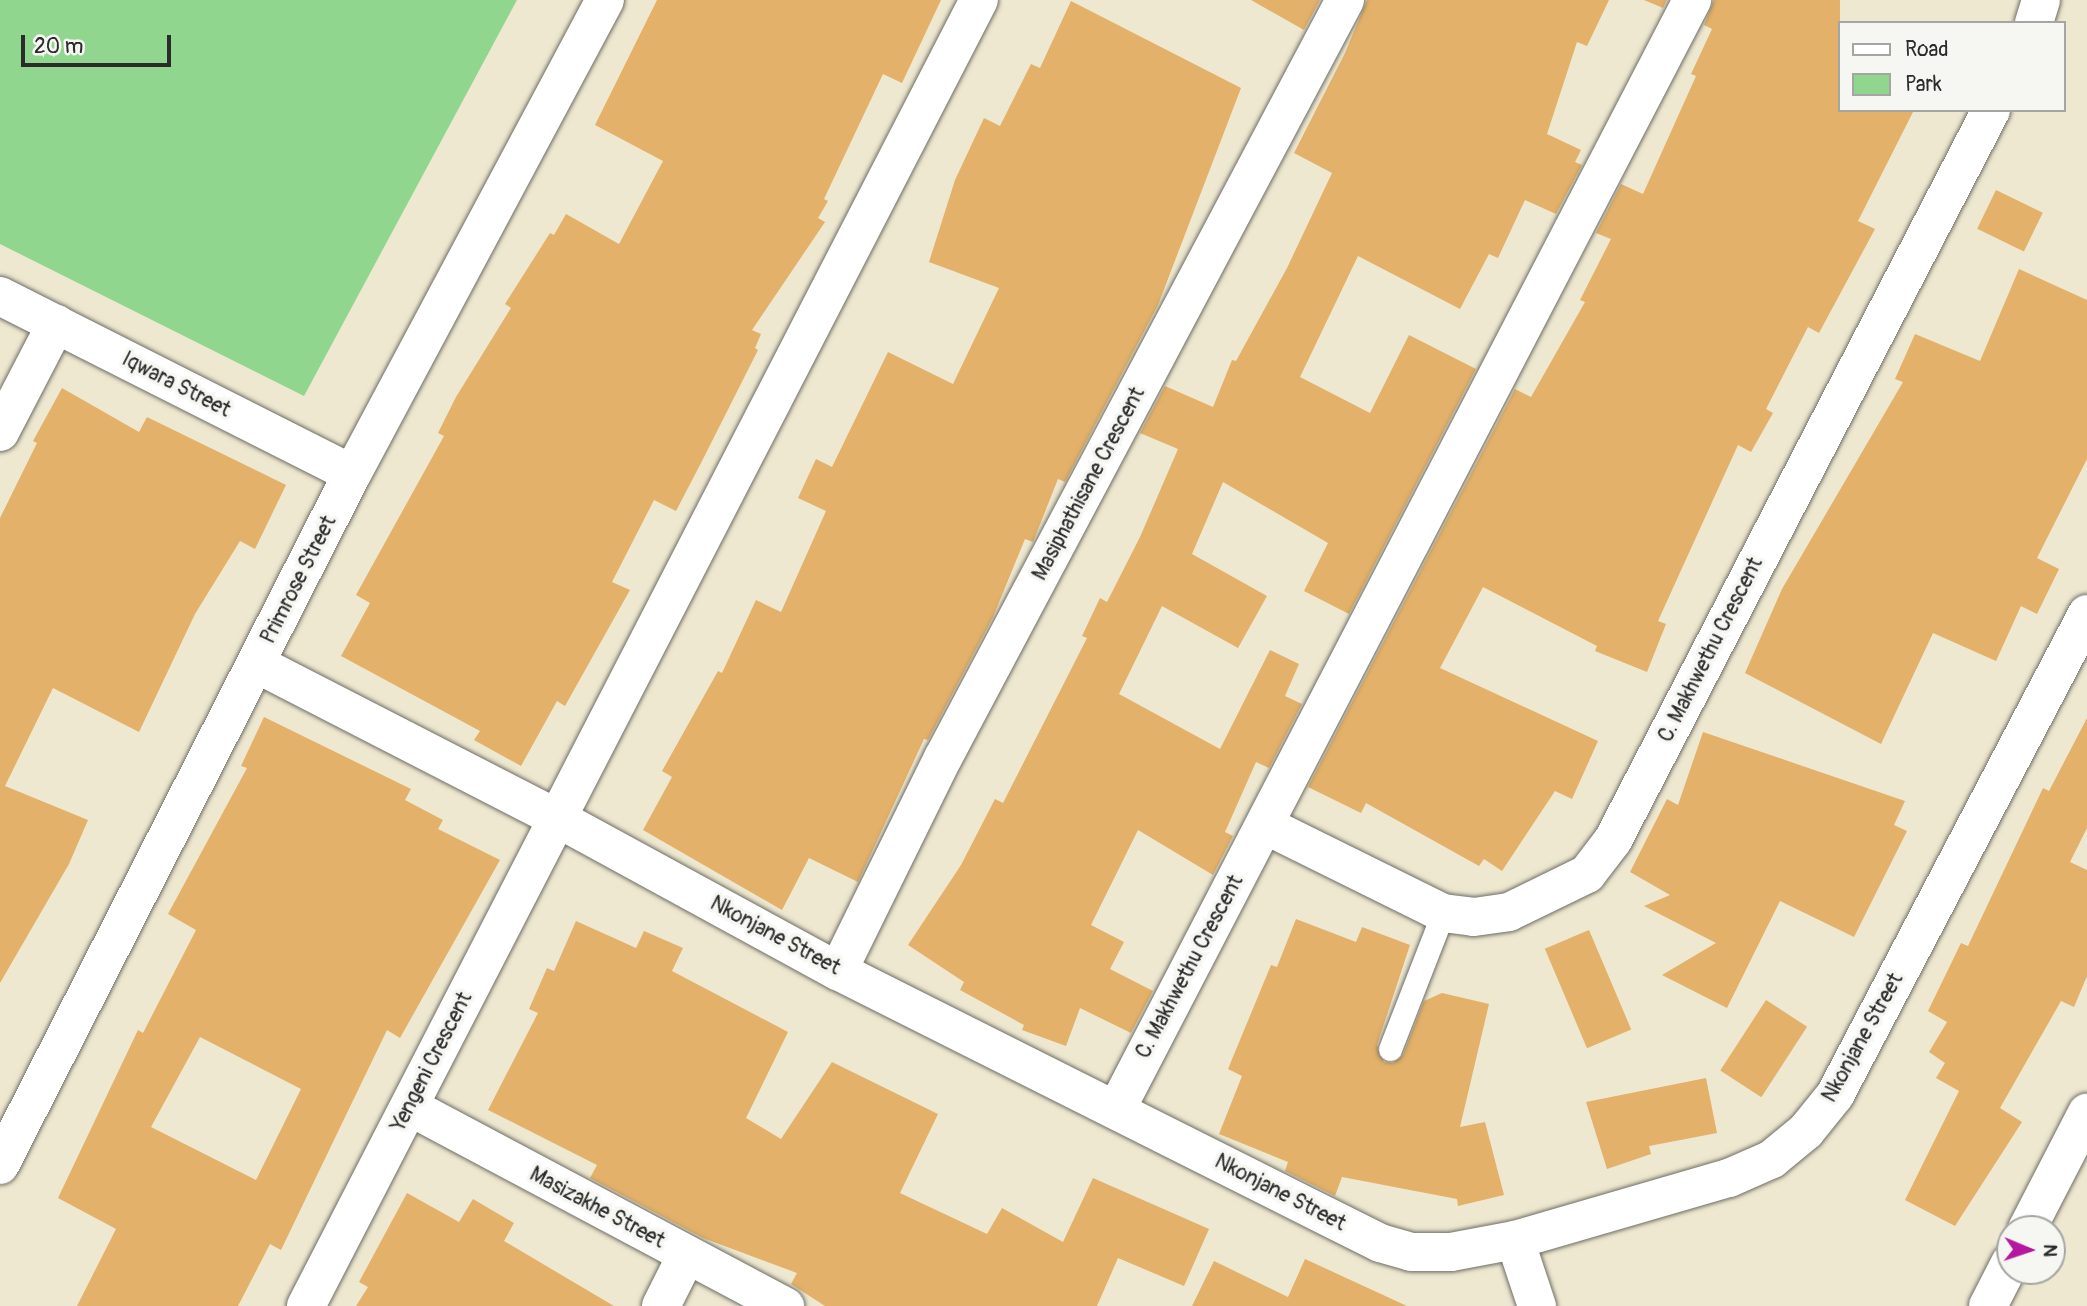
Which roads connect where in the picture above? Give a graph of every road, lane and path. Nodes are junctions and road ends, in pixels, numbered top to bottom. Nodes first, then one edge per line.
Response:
1 (605, 0) edge
2 (979, 0) edge
3 (1345, 0) edge
4 (1692, 0) edge
5 (2041, 0) edge
6 (2035, 21) edge
7 (1990, 112) edge
8 (0, 296) edge
9 (56, 324) junction
10 (0, 432) edge
11 (352, 474) junction
12 (2087, 614) edge
13 (257, 664) junction
14 (555, 817) junction
15 (1265, 825) junction
16 (1443, 913) junction
17 (838, 971) junction
18 (1391, 1049) dead end
19 (410, 1107) junction
20 (1116, 1110) junction
21 (2087, 1113) edge
22 (0, 1165) edge
23 (2034, 1215) edge
24 (1515, 1240) junction
25 (686, 1256) junction
26 (1999, 1285) edge
27 (306, 1306) edge
28 (660, 1306) edge
29 (785, 1306) edge
30 (1537, 1306) edge
31 (1988, 1306) edge

1 - 11 street, Primrose Street
2 - 14 street
3 - 17 street, Masiphathisane Crescent
4 - 15 street, C. Makhwethu Crescent
5 - 6 street
7 - 16 street, C. Makhwethu Crescent
8 - 9 street, Iqwara Street
9 - 10 street
9 - 11 street, Iqwara Street
11 - 13 street, Primrose Street
12 - 24 street, Nkonjane Street
13 - 14 street, Nkonjane Street
13 - 22 street, Primrose Street
14 - 17 street, Nkonjane Street
14 - 19 street, Yengeni Crescent
15 - 16 street, C. Makhwethu Crescent
15 - 20 street, C. Makhwethu Crescent
16 - 18 lane
17 - 20 street, Nkonjane Street
19 - 25 street, Masizakhe Street
19 - 27 street, Yengeni Crescent
20 - 24 street, Nkonjane Street
21 - 23 street
24 - 30 street
25 - 28 street
25 - 29 street, Masizakhe Street
26 - 31 street

